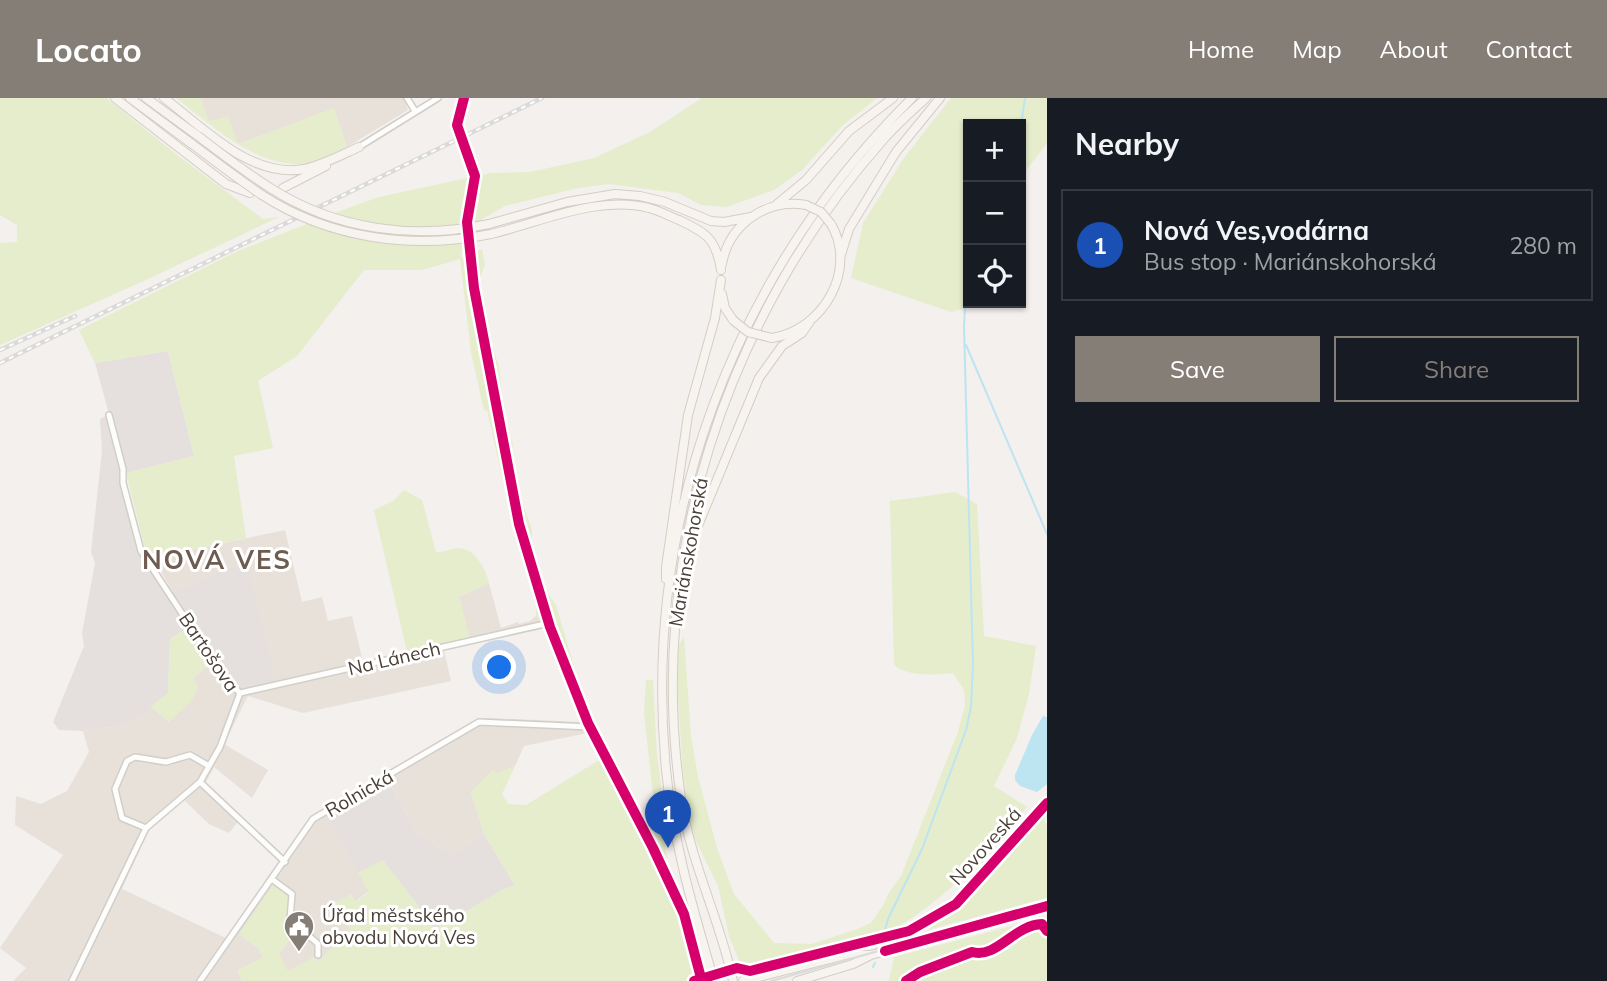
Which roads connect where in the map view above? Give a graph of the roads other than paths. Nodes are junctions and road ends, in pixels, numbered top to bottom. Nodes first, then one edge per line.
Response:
1 (115, 98) edge
2 (130, 98) edge
3 (146, 98) edge
4 (163, 98) edge
5 (407, 98) edge
6 (438, 98) edge
7 (893, 98) edge
8 (912, 98) edge
9 (926, 98) edge
10 (940, 98) edge
11 (415, 111) junction
12 (195, 140) junction
13 (359, 147) junction
14 (283, 188) dead end
15 (250, 193) dead end
16 (776, 205) junction
17 (751, 216) junction
18 (490, 229) junction
19 (469, 244) dead end
20 (840, 258) junction
21 (721, 270) junction
22 (721, 280) junction
23 (808, 323) junction
24 (109, 415) dead end
25 (667, 594) junction
26 (677, 595) junction
27 (549, 623) junction
28 (240, 693) junction
29 (590, 727) junction
30 (209, 766) junction
31 (200, 782) junction
32 (1047, 803) edge
33 (146, 828) junction
34 (285, 862) junction
35 (272, 880) junction
36 (668, 881) dead end
37 (1047, 906) edge
38 (909, 931) dead end
39 (318, 955) dead end
40 (871, 955) junction
41 (709, 964) junction
42 (72, 981) edge
43 (200, 981) edge
44 (707, 981) edge
45 (714, 981) edge
46 (733, 981) edge
47 (743, 981) edge
48 (797, 981) edge

1 - 15 main road
2 - 12 main road
3 - 12 main road
4 - 13 main road
5 - 11 street
6 - 11 street
7 - 16 main road
8 - 25 main road, Mariánskohorská
9 - 26 main road, Mariánskohorská
10 - 20 main road
11 - 13 street
12 - 18 main road, bridge
13 - 14 main road
16 - 17 main road
16 - 20 main road, bridge
17 - 18 main road
17 - 21 main road
18 - 21 main road
19 - 27 street
20 - 23 main road
21 - 22 main road
22 - 23 main road, bridge
22 - 25 main road
23 - 26 main road
24 - 28 street, Bartošova
25 - 41 main road, Mariánskohorská
26 - 46 main road, Mariánskohorská
27 - 28 street, Na Lánech
27 - 29 street
28 - 30 street, Bartošova
29 - 34 street, Rolnická
29 - 36 street
30 - 31 street, Bartošova
30 - 33 street
31 - 33 street, Bartošova
31 - 34 street
32 - 38 street, Novoveská
33 - 42 street, Bartošova
34 - 35 street, Rolnická
35 - 39 street
35 - 43 street, Rolnická
37 - 40 main road
40 - 47 main road
40 - 48 main road
41 - 44 main road
41 - 45 main road, Mariánskohorská

